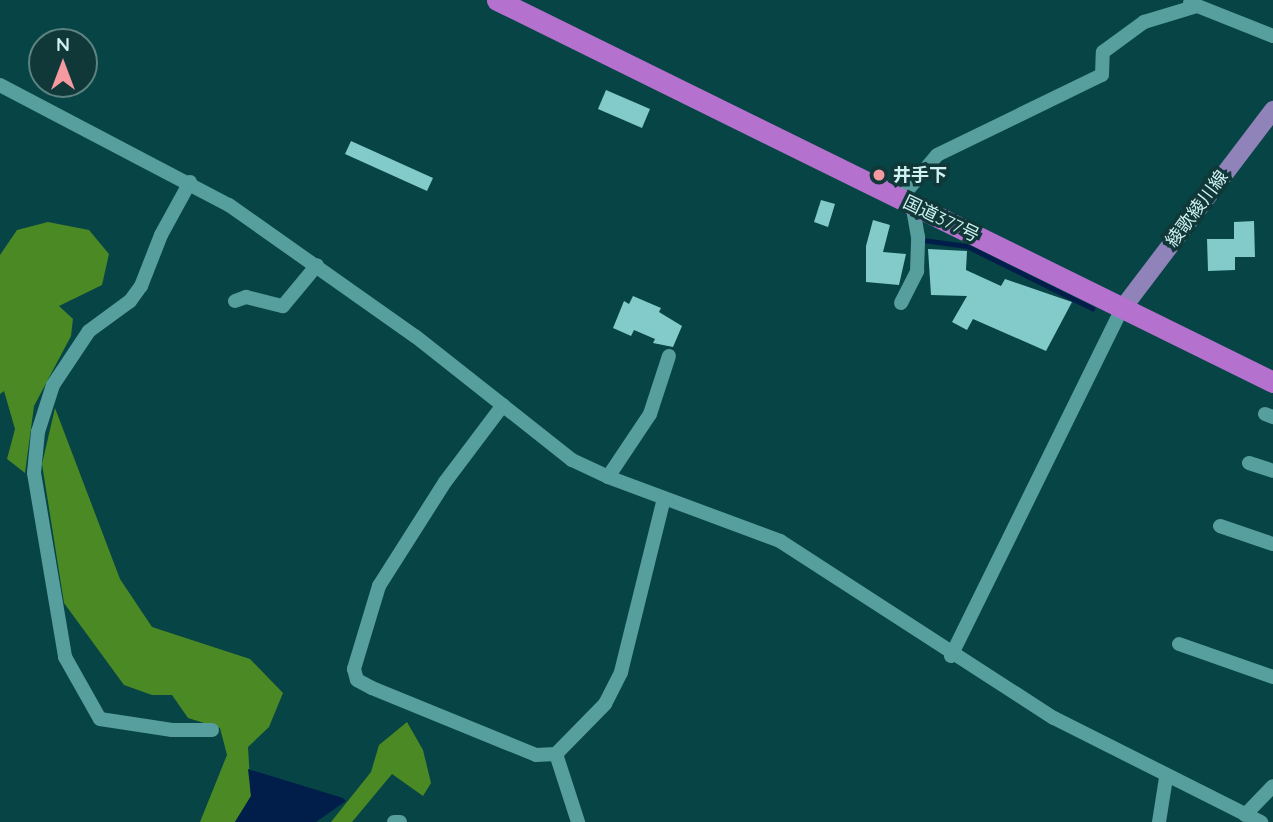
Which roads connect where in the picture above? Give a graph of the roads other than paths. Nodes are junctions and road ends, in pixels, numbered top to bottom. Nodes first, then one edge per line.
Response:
1 (497, 0) edge
2 (1183, 0) edge
3 (1197, 6) junction
4 (1273, 36) edge
5 (0, 85) edge
6 (1273, 110) edge
7 (190, 182) junction
8 (906, 201) junction
9 (317, 265) junction
10 (235, 301) dead end
11 (901, 303) dead end
12 (1122, 309) junction
13 (669, 356) dead end
14 (1273, 382) edge
15 (503, 405) junction
16 (1249, 463) dead end
17 (1273, 471) edge
18 (608, 477) junction
19 (664, 498) junction
20 (1220, 526) dead end
21 (1273, 544) edge
22 (1179, 644) dead end
23 (951, 656) junction
24 (1273, 677) edge
25 (212, 730) dead end
26 (556, 754) junction
27 (1166, 778) junction
28 (1273, 786) edge
29 (1245, 815) junction
30 (394, 822) edge
31 (400, 822) edge
32 (578, 822) edge
33 (1159, 822) edge
34 (1261, 822) edge

1 - 8 highway, 国道377号
2 - 3 street
3 - 4 street
3 - 8 street
5 - 7 street
6 - 12 main road, 綾歌綾川線
7 - 9 street
7 - 25 street
8 - 11 street
8 - 12 highway, 国道377号
9 - 10 street
9 - 15 street
12 - 14 highway, 国道377号
12 - 23 street
13 - 18 street
15 - 18 street
15 - 26 street
16 - 17 street
18 - 19 street
19 - 23 street
19 - 26 street
20 - 21 street
22 - 24 street
23 - 27 street
26 - 32 street
27 - 29 street
27 - 33 street
28 - 29 street
29 - 34 street
30 - 31 street

